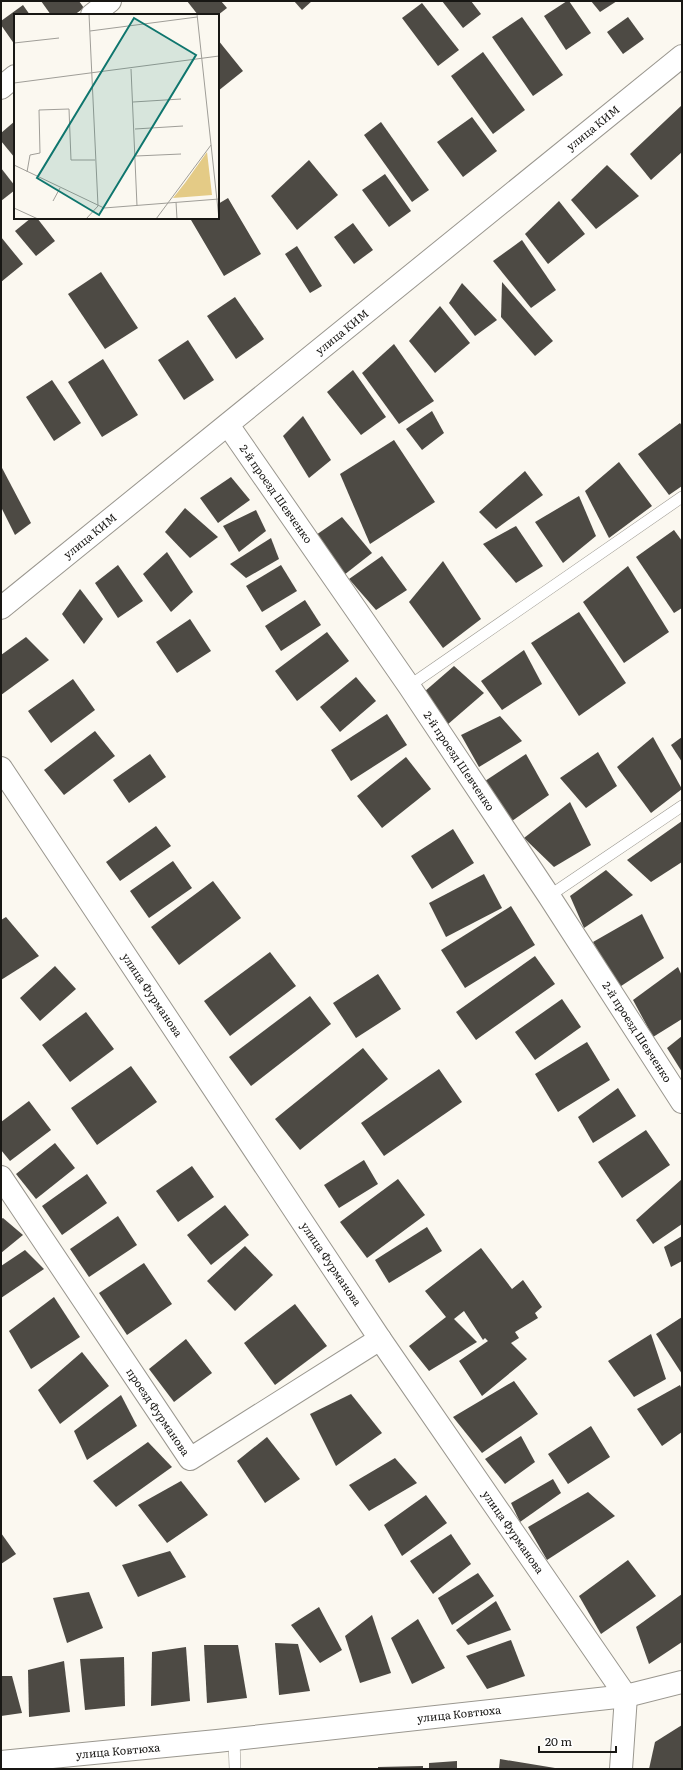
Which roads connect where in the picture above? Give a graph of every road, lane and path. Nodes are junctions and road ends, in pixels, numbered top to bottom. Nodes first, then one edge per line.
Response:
1 (110, 1) edge
2 (93, 14) edge
3 (682, 56) edge
4 (14, 77) edge
5 (1, 88) edge
6 (228, 425) junction
7 (682, 497) edge
8 (1, 608) edge
9 (409, 686) junction
10 (1, 768) edge
11 (682, 806) edge
12 (549, 896) junction
13 (682, 1102) edge
14 (1, 1177) edge
15 (380, 1339) junction
16 (682, 1682) edge
17 (626, 1696) junction
18 (234, 1739) junction
19 (1, 1762) edge
20 (235, 1769) edge
21 (621, 1769) edge

1 - 2 street
3 - 6 street, улица КИМ
4 - 5 street
6 - 8 street, улица КИМ
6 - 9 street, 2-й проезд Шевченко
7 - 9 lane
9 - 12 street, 2-й проезд Шевченко
10 - 15 street, улица Фурманова
11 - 12 lane
12 - 13 street, 2-й проезд Шевченко
14 - 15 street, проезд Фурманова
15 - 17 street, улица Фурманова
16 - 17 street, улица Ковтюха
17 - 18 street, улица Ковтюха
17 - 21 street
18 - 19 street, улица Ковтюха
18 - 20 lane

